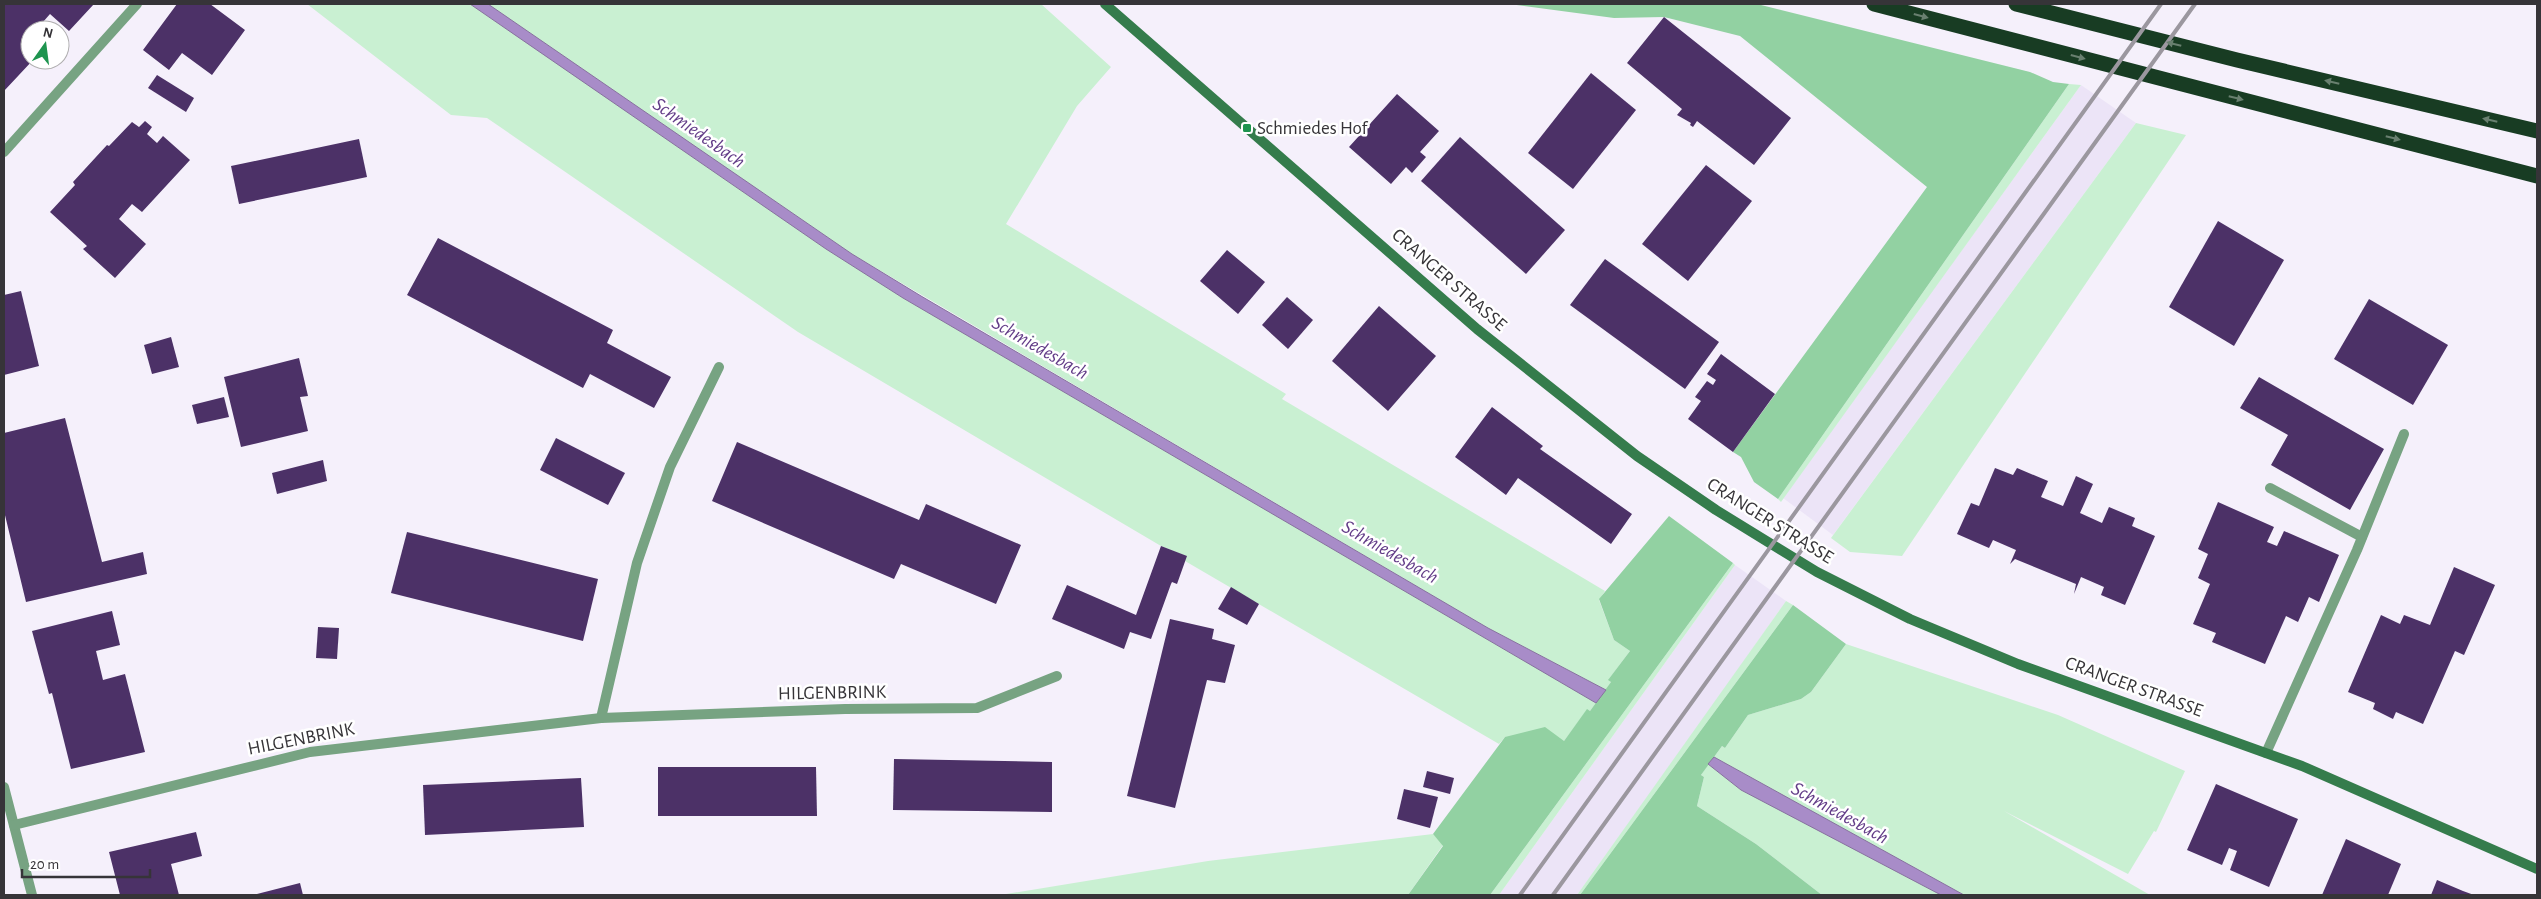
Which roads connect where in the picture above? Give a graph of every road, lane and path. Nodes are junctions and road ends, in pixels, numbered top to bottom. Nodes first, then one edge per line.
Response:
1 (137, 4) edge
2 (1104, 4) edge
3 (1874, 4) edge
4 (2016, 4) edge
5 (2537, 131) edge
6 (4, 152) edge
7 (2537, 176) edge
8 (719, 367) dead end
9 (2404, 434) dead end
10 (2270, 488) dead end
11 (2362, 537) junction
12 (1057, 676) dead end
13 (601, 718) junction
14 (2266, 753) junction
15 (4, 787) edge
16 (14, 826) junction
17 (2537, 869) edge
18 (32, 895) edge

1 - 6 street
2 - 14 street, CRANGER STRASSE
3 -> 7 highway
5 -> 4 highway
8 - 13 street
9 - 11 street
10 - 11 street
11 - 14 street
12 - 13 street, HILGENBRINK
13 - 16 street, HILGENBRINK
14 - 17 street, CRANGER STRASSE
15 - 16 street
16 - 18 street

